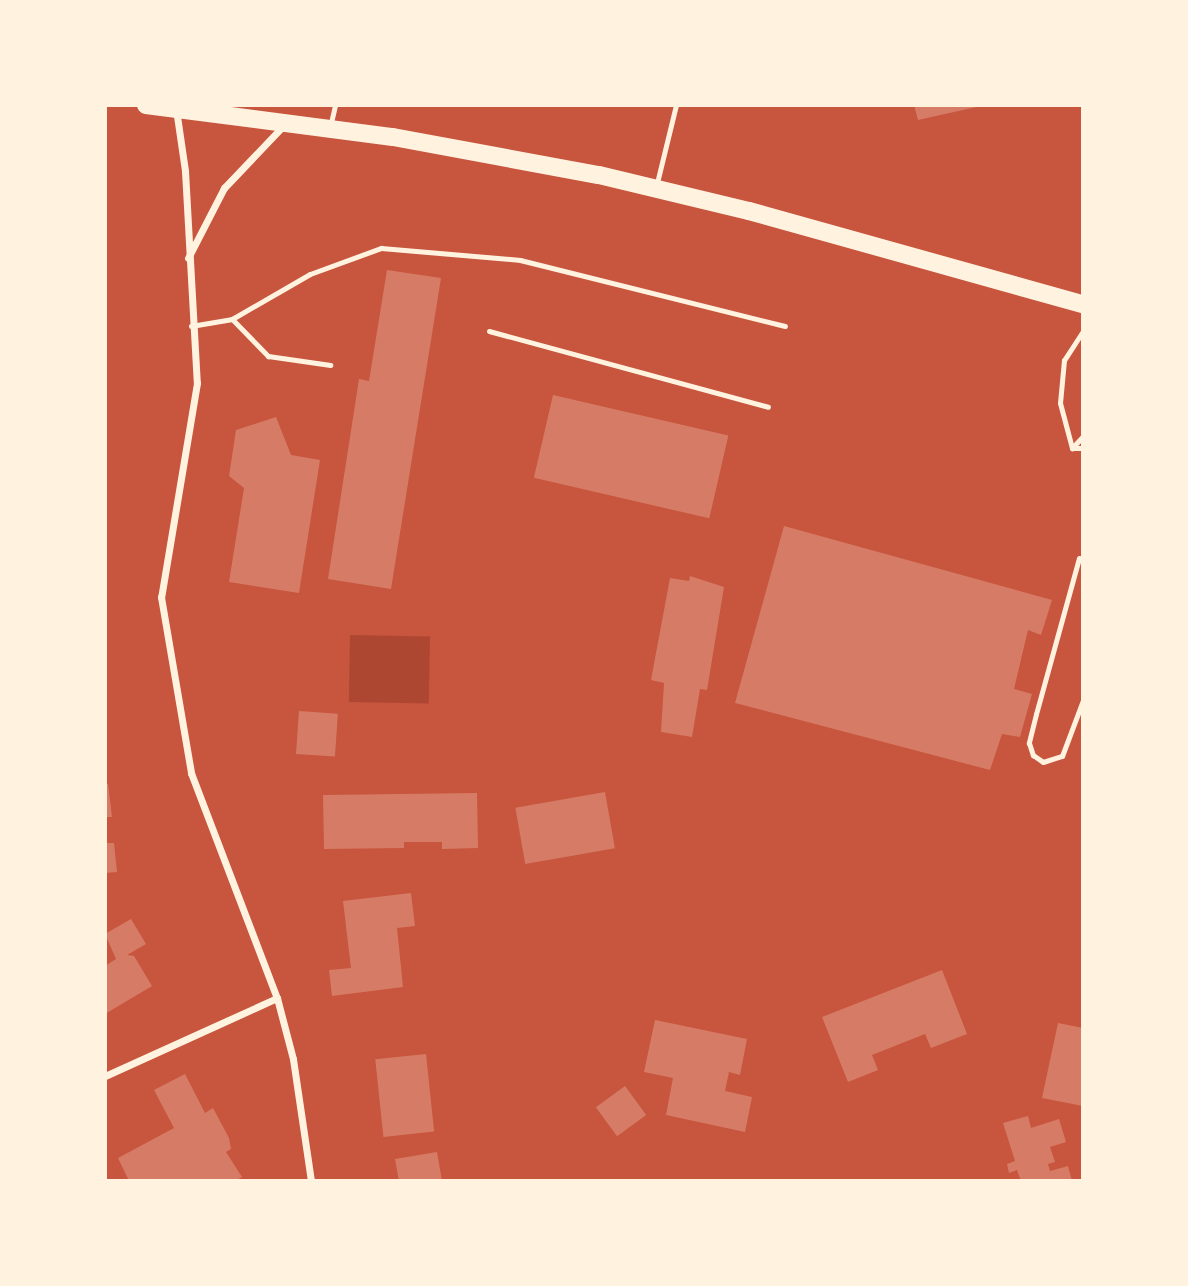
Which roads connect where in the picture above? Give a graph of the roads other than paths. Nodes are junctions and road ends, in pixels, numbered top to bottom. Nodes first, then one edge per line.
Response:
1 (146, 105) edge
2 (335, 105) edge
3 (676, 105) edge
4 (176, 106) edge
5 (289, 121) junction
6 (330, 127) junction
7 (656, 188) junction
8 (188, 258) junction
9 (1083, 304) edge
10 (232, 319) junction
11 (191, 326) junction
12 (785, 326) dead end
13 (489, 331) dead end
14 (1083, 331) edge
15 (330, 365) dead end
16 (768, 407) dead end
17 (1083, 436) edge
18 (1072, 448) junction
19 (1083, 448) edge
20 (1079, 558) dead end
21 (1083, 700) edge
22 (277, 998) junction
23 (105, 1076) edge
24 (311, 1181) edge

1 - 4 main road
2 - 6 lane
3 - 7 lane
4 - 5 main road
4 - 8 street
5 - 6 main road
5 - 8 street
6 - 7 main road
7 - 9 main road
8 - 11 street
10 - 11 lane
10 - 12 lane
10 - 15 lane
11 - 22 street
13 - 16 lane
14 - 18 lane
17 - 18 lane
18 - 19 lane
20 - 21 lane
22 - 23 street
22 - 24 street

